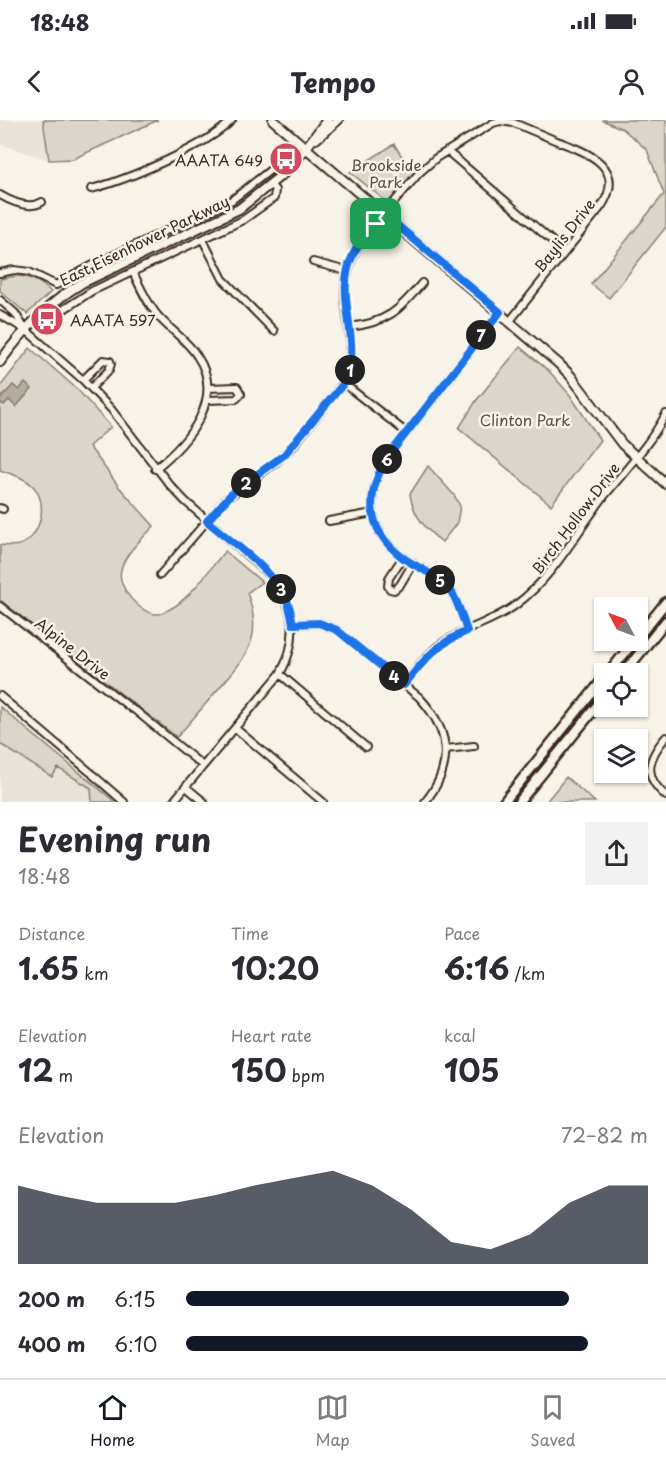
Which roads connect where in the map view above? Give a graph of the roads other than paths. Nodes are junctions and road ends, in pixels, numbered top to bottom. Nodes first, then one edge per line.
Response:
1 (232, 120) edge
2 (273, 120) edge
3 (327, 120) edge
4 (338, 120) edge
5 (306, 148) junction
6 (447, 151) junction
7 (284, 173) junction
8 (272, 185) junction
9 (91, 189) dead end
10 (0, 195) edge
11 (42, 202) dead end
12 (384, 214) junction
13 (203, 240) junction
14 (565, 252) junction
15 (313, 262) dead end
16 (347, 271) junction
17 (133, 272) junction
18 (0, 273) edge
19 (422, 283) dead end
20 (0, 300) edge
21 (45, 309) junction
22 (500, 312) junction
23 (0, 315) edge
24 (510, 321) junction
25 (349, 327) junction
26 (26, 330) junction
27 (274, 331) dead end
28 (0, 362) edge
29 (83, 380) junction
30 (344, 383) junction
31 (91, 388) junction
32 (208, 388) junction
33 (207, 400) junction
34 (666, 414) edge
35 (406, 433) junction
36 (636, 458) junction
37 (155, 469) junction
38 (666, 484) edge
39 (373, 513) junction
40 (207, 521) junction
41 (329, 521) dead end
42 (403, 557) junction
43 (413, 563) junction
44 (160, 575) dead end
45 (666, 602) edge
46 (0, 606) edge
47 (666, 621) edge
48 (293, 624) junction
49 (648, 624) edge
50 (467, 631) junction
51 (626, 651) edge
52 (617, 663) edge
53 (632, 663) edge
54 (280, 674) junction
55 (404, 685) junction
56 (594, 690) edge
57 (0, 696) edge
58 (594, 709) edge
59 (235, 728) junction
60 (666, 737) edge
61 (474, 746) dead end
62 (366, 747) dead end
63 (446, 749) junction
64 (203, 766) junction
65 (186, 787) junction
66 (666, 796) edge
67 (124, 802) edge
68 (173, 802) edge
69 (204, 802) edge
70 (323, 802) edge
71 (425, 802) edge
72 (504, 802) edge
73 (519, 802) edge

1 - 9 street
2 - 5 main road
3 - 5 main road, East Eisenhower Parkway
4 - 5 main road, East Eisenhower Parkway
5 - 7 main road, East Eisenhower Parkway
5 - 12 main road
6 - 12 street, Baylis Drive
6 - 14 street
6 - 14 street, Baylis Drive
7 - 8 main road, East Eisenhower Parkway
7 - 18 street
8 - 13 street
8 - 21 main road, East Eisenhower Parkway
10 - 11 street
12 - 16 street, Baylis Drive
12 - 22 main road
13 - 17 street
13 - 27 street
14 - 24 street, Baylis Drive
15 - 16 street
16 - 25 street
17 - 21 street
17 - 32 street
19 - 25 street
20 - 26 street
21 - 26 main road, East Eisenhower Parkway
22 - 24 main road
22 - 35 street
23 - 26 street
24 - 36 main road
25 - 30 street
26 - 28 main road, East Eisenhower Parkway
26 - 29 street
29 - 31 street
29 - 31 street
30 - 35 street
30 - 40 street
31 - 37 street
32 - 33 street
32 - 33 street
33 - 37 street
34 - 36 street, Birch Hollow Drive
35 - 39 street
36 - 38 main road
36 - 50 street, Birch Hollow Drive
37 - 40 street
39 - 41 street
39 - 42 street
40 - 44 street
40 - 48 street
42 - 43 street
42 - 43 street
43 - 50 street
45 - 49 highway
46 - 64 street, Alpine Drive
47 - 53 highway
48 - 54 street
48 - 55 street
50 - 55 street, Birch Hollow Drive
51 - 52 highway
54 - 59 street
54 - 62 street
55 - 63 street
56 - 72 highway
57 - 67 street
58 - 73 highway
59 - 64 street
59 - 70 street
60 - 66 street
61 - 63 street
63 - 71 street
64 - 65 street
65 - 68 street
65 - 69 street

